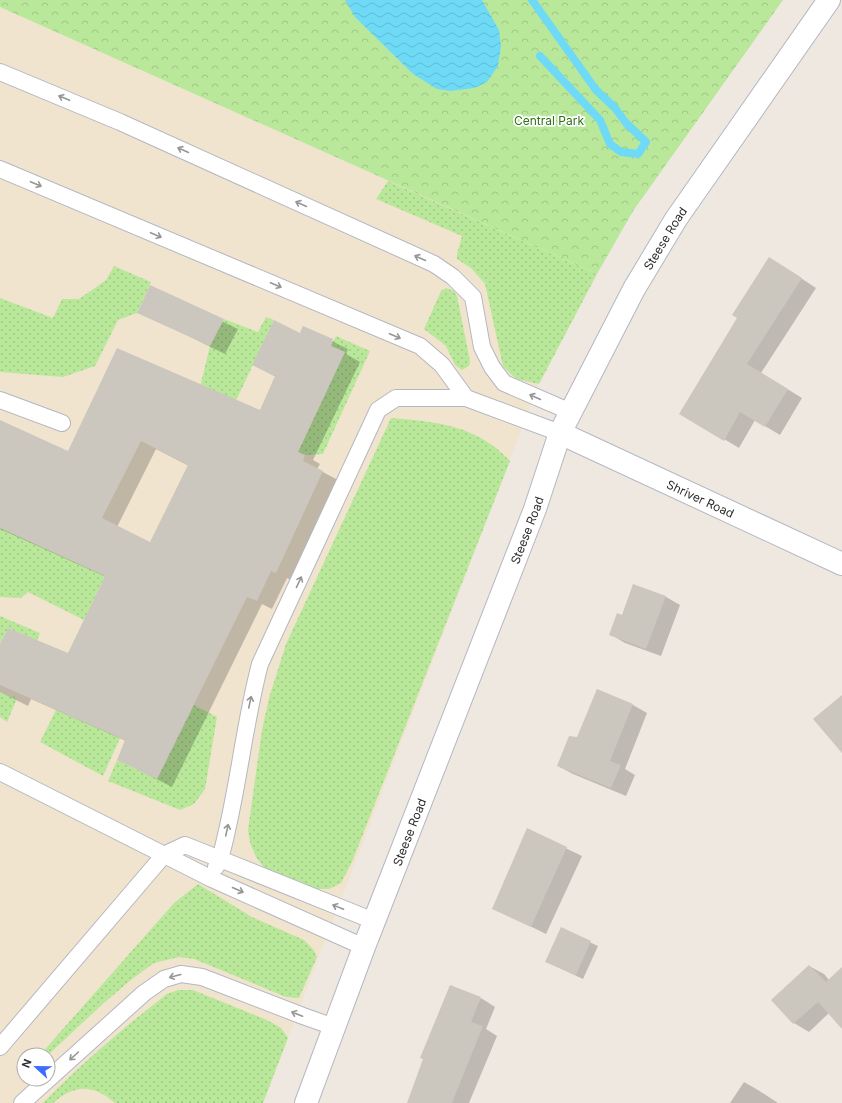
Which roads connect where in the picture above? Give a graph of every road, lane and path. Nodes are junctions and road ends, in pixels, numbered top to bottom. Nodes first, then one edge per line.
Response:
1 (829, 0) edge
2 (0, 72) edge
3 (0, 169) edge
4 (466, 398) junction
5 (0, 400) edge
6 (571, 412) junction
7 (62, 423) dead end
8 (560, 432) junction
9 (842, 564) edge
10 (0, 772) edge
11 (171, 858) junction
12 (220, 859) junction
13 (212, 879) junction
14 (374, 921) junction
15 (364, 947) junction
16 (334, 1027) junction
17 (0, 1047) edge
18 (22, 1103) edge
19 (306, 1103) edge

1 - 6 street, Steese Road
6 -> 2 lane
3 -> 4 lane
4 - 8 lane
12 -> 4 lane
5 - 7 lane
6 - 8 street, Steese Road
8 - 9 street, Shriver Road
8 - 14 street, Steese Road
10 - 11 lane
11 - 12 lane
11 - 13 lane
11 - 17 lane
12 - 13 lane
14 -> 12 lane
13 -> 15 lane
14 - 15 street, Steese Road
15 - 16 street, Steese Road
16 -> 18 lane
16 - 19 street, Steese Road

